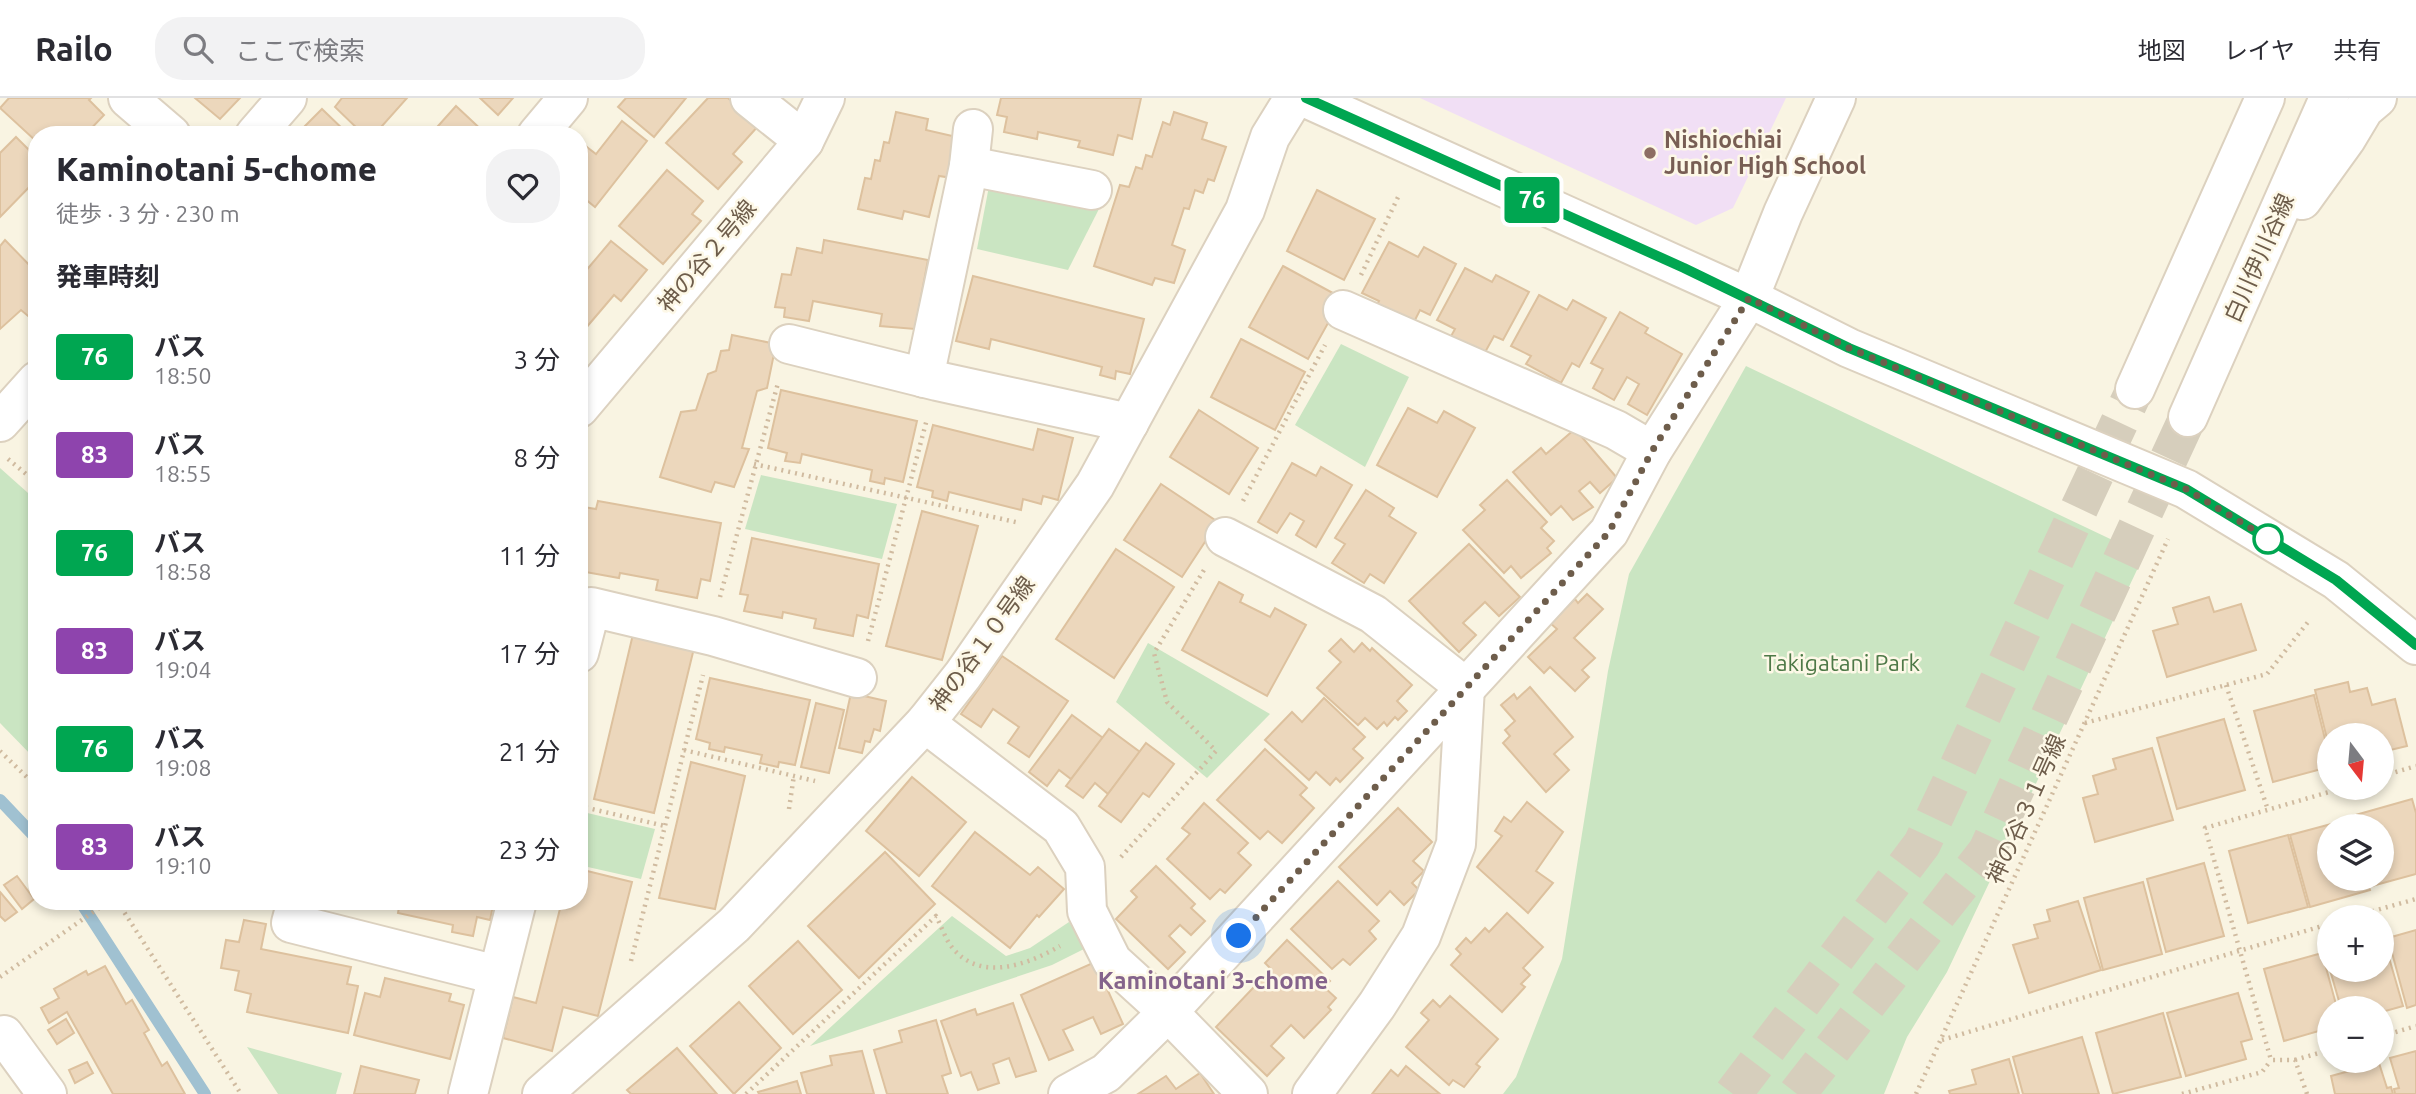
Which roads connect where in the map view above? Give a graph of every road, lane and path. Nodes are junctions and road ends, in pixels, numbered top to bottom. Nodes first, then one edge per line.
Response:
1 (128, 98) edge
2 (287, 98) edge
3 (568, 98) edge
4 (750, 98) edge
5 (825, 98) edge
6 (1294, 98) edge
7 (1306, 98) edge
8 (1836, 98) edge
9 (2237, 98) edge
10 (2265, 98) edge
11 (2329, 98) edge
12 (2377, 98) edge
13 (161, 126) edge
14 (263, 126) edge
15 (545, 126) edge
16 (973, 128) dead end
17 (804, 141) junction
18 (969, 166) junction
19 (1092, 190) dead end
20 (1400, 193) dead end
21 (2258, 259) junction
22 (1749, 298) junction
23 (1343, 310) junction
24 (2167, 312) junction
25 (789, 344) joint
26 (930, 379) junction
27 (2135, 388) tunnel mouth
28 (28, 391) edge
29 (588, 397) edge
30 (2188, 417) tunnel mouth
31 (0, 422) edge
32 (1129, 423) junction
33 (1652, 451) junction
34 (0, 452) edge
35 (754, 464) junction
36 (28, 475) edge
37 (908, 498) junction
38 (1062, 532) junction
39 (1225, 537) junction
40 (2168, 539) dead end
41 (719, 598) dead end
42 (588, 618) edge
43 (2308, 622) dead end
44 (713, 636) junction
45 (2416, 645) edge
46 (857, 678) joint
47 (2226, 685) junction
48 (1465, 687) junction
49 (925, 723) junction
50 (2084, 723) junction
51 (684, 750) junction
52 (0, 751) edge
53 (2416, 766) edge
54 (2394, 772) edge
55 (794, 775) dead end
56 (28, 778) edge
57 (2317, 796) edge
58 (588, 808) edge
59 (2268, 810) junction
60 (665, 826) junction
61 (647, 894) dead end
62 (2416, 899) edge
63 (2394, 905) edge
64 (96, 910) edge
65 (123, 910) edge
66 (295, 910) edge
67 (515, 910) edge
68 (1087, 911) junction
69 (2317, 927) edge
70 (2240, 949) junction
71 (497, 975) junction
72 (0, 977) edge
73 (1168, 1012) junction
74 (2416, 1026) edge
75 (2394, 1032) edge
76 (4, 1035) dead end
77 (1941, 1040) junction
78 (2317, 1054) edge
79 (2271, 1060) junction
80 (2295, 1060) junction
81 (47, 1094) edge
82 (241, 1094) edge
83 (468, 1094) edge
84 (542, 1094) edge
85 (746, 1094) edge
86 (1068, 1094) edge
87 (1248, 1094) edge
88 (1312, 1094) edge
89 (1916, 1094) edge
90 (2182, 1094) edge
91 (2307, 1094) edge

1 - 13 street
2 - 14 street
3 - 15 street
4 - 17 street
5 - 17 street, 神の谷２号線
6 - 32 street, 神の谷１０号線
7 - 22 street
8 - 22 street
9 - 24 street
10 - 24 street
11 - 21 street, 白川伊川谷線
12 - 21 street
16 - 18 street
17 - 29 street, 神の谷２号線
18 - 19 street
18 - 26 street
20 - 23 path
21 - 30 street, 白川伊川谷線
22 - 33 street
22 - 45 street
23 - 33 street
23 - 39 path
24 - 27 street
25 - 26 street
25 - 35 path
26 - 32 street
26 - 37 path
28 - 31 street
32 - 38 street, 神の谷１０号線
33 - 48 street
34 - 36 path
35 - 37 path
35 - 41 path
37 - 38 path
37 - 46 path
38 - 49 street, 神の谷１０号線
39 - 48 street
39 - 68 path
40 - 50 path, 神の谷３１号線
42 - 44 street
43 - 47 path
44 - 46 street
44 - 51 path
47 - 50 path
47 - 59 path
48 - 73 street
48 - 88 street
49 - 68 street
49 - 84 street, 神の谷１０号線
50 - 77 path, 神の谷３１号線
51 - 55 path
51 - 60 path
52 - 56 path
53 - 54 path
57 - 59 path
58 - 60 path
59 - 70 path
60 - 61 path
62 - 63 path
64 - 72 path
65 - 82 path
66 - 71 street
67 - 71 street
68 - 73 street
68 - 85 path
69 - 70 path
70 - 77 path
70 - 79 path
71 - 83 street
73 - 86 street
73 - 87 street
74 - 75 path
76 - 81 street
77 - 89 path, 神の谷３１号線
78 - 80 path
79 - 80 path
79 - 90 path
80 - 91 path

